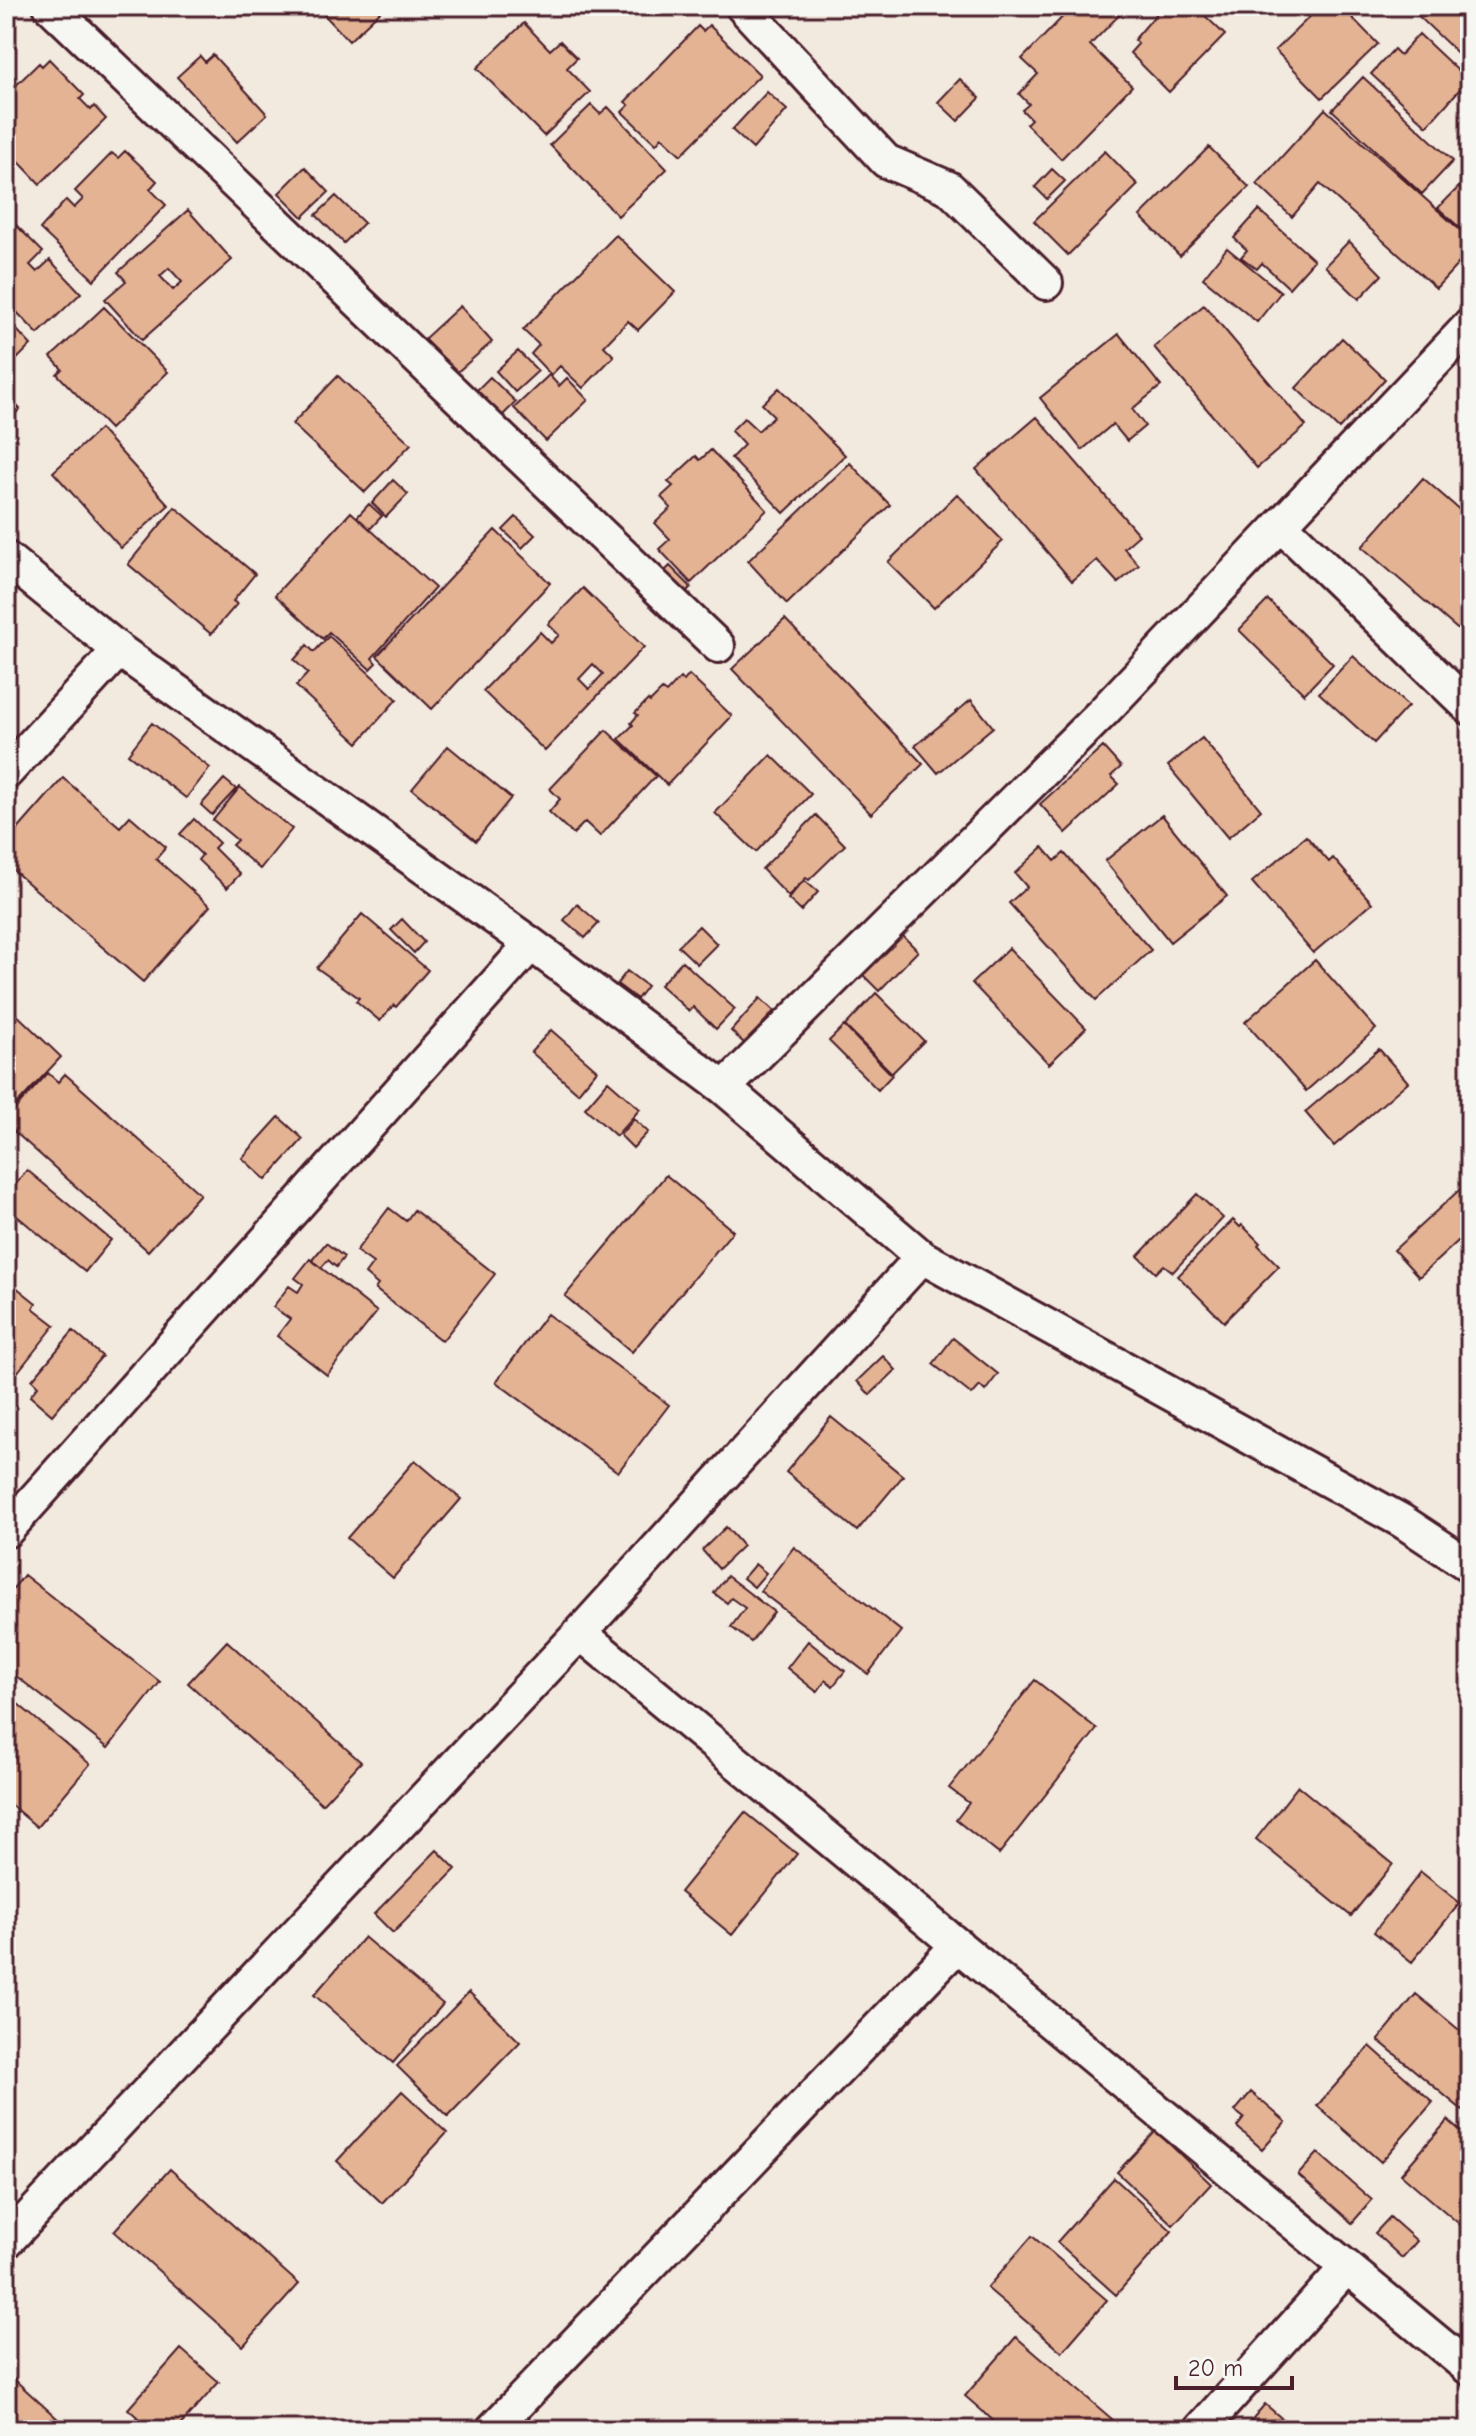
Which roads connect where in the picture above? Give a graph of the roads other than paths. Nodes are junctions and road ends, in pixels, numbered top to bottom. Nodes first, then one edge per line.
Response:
1 (50, 6) edge
2 (742, 6) edge
3 (1046, 283) dead end
4 (1470, 325) edge
5 (1281, 525) junction
6 (6, 558) edge
7 (718, 646) dead end
8 (119, 650) junction
9 (1470, 708) edge
10 (6, 773) edge
11 (531, 944) junction
12 (724, 1088) junction
13 (922, 1257) junction
14 (6, 1531) edge
15 (1470, 1566) edge
16 (580, 1633) junction
17 (958, 1945) junction
18 (6, 2242) edge
19 (1347, 2267) junction
20 (1465, 2353) edge
21 (492, 2430) edge
22 (1200, 2430) edge

1 - 7 street
2 - 3 street
4 - 5 street
5 - 9 street
5 - 12 street
6 - 8 street
8 - 10 street
8 - 11 street
11 - 12 street
11 - 14 street
12 - 13 street
13 - 15 street
13 - 16 street
16 - 17 street
16 - 18 street
17 - 19 street
17 - 21 street
19 - 20 street
19 - 22 street

